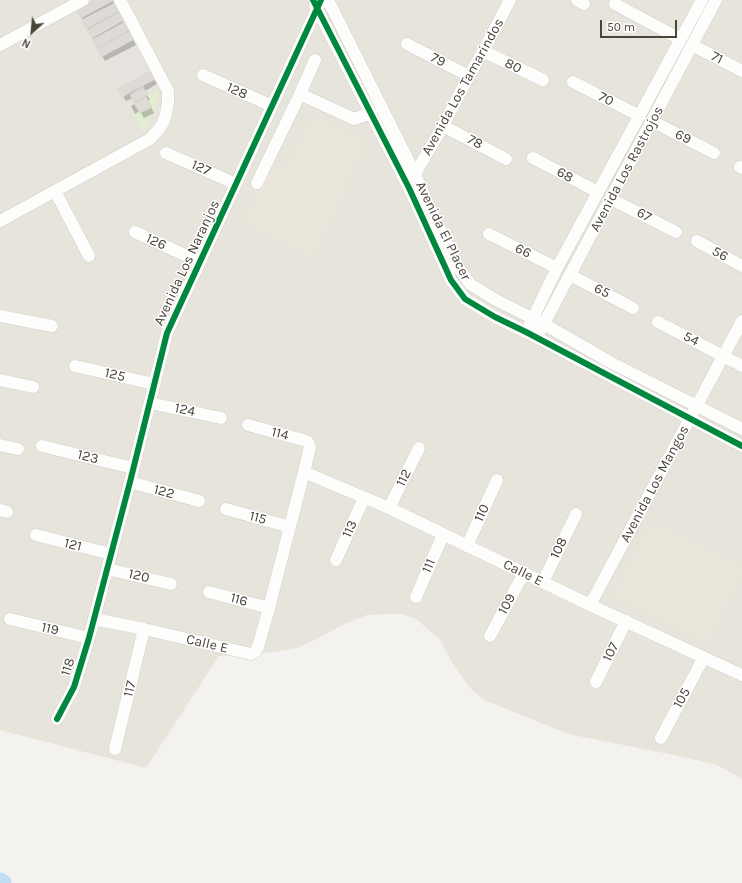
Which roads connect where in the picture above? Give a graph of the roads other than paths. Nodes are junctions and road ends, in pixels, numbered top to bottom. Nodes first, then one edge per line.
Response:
1 (83, 0) edge
2 (120, 0) edge
3 (328, 0) edge
4 (509, 0) edge
5 (702, 0) edge
6 (716, 0) edge
7 (317, 3) edge
8 (615, 4) dead end
9 (680, 39) junction
10 (406, 44) dead end
11 (0, 45) edge
12 (692, 45) junction
13 (483, 51) junction
14 (315, 60) dead end
15 (742, 71) edge
16 (203, 75) dead end
17 (469, 76) junction
18 (543, 80) dead end
19 (573, 82) dead end
20 (300, 94) junction
21 (272, 106) junction
22 (371, 113) junction
23 (640, 116) junction
24 (652, 121) junction
25 (443, 126) junction
26 (166, 153) dead end
27 (714, 153) dead end
28 (533, 158) dead end
29 (506, 159) dead end
30 (415, 174) junction
31 (257, 183) dead end
32 (236, 184) junction
33 (55, 191) junction
34 (598, 192) junction
35 (611, 199) junction
36 (0, 221) edge
37 (135, 232) dead end
38 (676, 232) dead end
39 (489, 234) dead end
40 (697, 241) dead end
41 (89, 256) dead end
42 (200, 262) junction
43 (742, 266) edge
44 (557, 268) junction
45 (570, 275) junction
46 (633, 308) dead end
47 (0, 316) edge
48 (532, 318) junction
49 (742, 321) edge
50 (658, 322) dead end
51 (544, 324) junction
52 (52, 326) dead end
53 (531, 335) junction
54 (724, 356) junction
55 (75, 366) dead end
56 (742, 366) edge
57 (0, 380) edge
58 (154, 384) junction
59 (33, 387) dead end
60 (150, 402) junction
61 (697, 406) junction
62 (221, 418) dead end
63 (690, 419) junction
64 (248, 425) dead end
65 (742, 429) edge
66 (0, 445) edge
67 (42, 446) dead end
68 (742, 446) edge
69 (310, 447) joint
70 (419, 448) dead end
71 (18, 449) dead end
72 (133, 468) junction
73 (304, 472) junction
74 (497, 480) dead end
75 (130, 482) junction
76 (364, 498) junction
77 (199, 501) dead end
78 (389, 508) junction
79 (226, 509) dead end
80 (576, 514) dead end
81 (290, 527) junction
82 (36, 535) dead end
83 (443, 535) junction
84 (467, 546) junction
85 (111, 554) junction
86 (336, 560) dead end
87 (107, 569) junction
88 (524, 573) junction
89 (543, 582) junction
90 (171, 584) dead end
91 (209, 592) dead end
92 (416, 596) dead end
93 (590, 605) junction
94 (269, 608) junction
95 (10, 619) dead end
96 (94, 619) junction
97 (626, 621) junction
98 (144, 629) junction
99 (490, 636) dead end
100 (89, 638) junction
101 (704, 657) junction
102 (742, 675) edge
103 (596, 682) dead end
104 (57, 719) dead end
105 (661, 738) dead end
106 (115, 749) dead end

1 - 11 street
2 - 33 street
3 - 30 street, Avenida El Placer
4 - 13 street, Avenida Los Tamarindos
5 - 9 street, Avenida Los Rastrojos
6 - 12 street, Avenida Los Rastrojos
7 - 21 street, Avenida Los Naranjos
7 - 22 street, Avenida El Placer
8 - 9 street
9 - 23 street, Avenida Los Rastrojos
10 - 17 street, 79
12 - 15 street, 71
12 - 24 street, Avenida Los Rastrojos
13 - 17 street, Avenida Los Tamarindos
13 - 18 street, 80
14 - 20 street
16 - 21 street, 128
17 - 25 street, Avenida Los Tamarindos
19 - 23 street, 70
20 - 22 street
20 - 31 street
21 - 32 street, Avenida Los Naranjos
22 - 53 street, Avenida El Placer
23 - 34 street, Avenida Los Rastrojos
24 - 27 street, 69
24 - 35 street, Avenida Los Rastrojos
25 - 29 street, 78
25 - 30 street, Avenida Los Tamarindos
26 - 32 street, 127
28 - 34 street, 68
30 - 48 street, Avenida El Placer
32 - 42 street, Avenida Los Naranjos
33 - 36 street
33 - 41 street
34 - 44 street, Avenida Los Rastrojos
35 - 38 street, 67
35 - 45 street, Avenida Los Rastrojos
37 - 42 street, 126
39 - 44 street, 66
40 - 43 street, 56
42 - 58 street, Avenida Los Naranjos
44 - 48 street, Avenida Los Rastrojos
45 - 46 street, 65
45 - 51 street, Avenida Los Rastrojos
47 - 52 street
48 - 51 street, Avenida El Placer
48 - 53 street, Avenida Los Rastrojos
49 - 54 street, Avenida Los Mangos
50 - 54 street, 54
51 - 53 street, Avenida Los Rastrojos
51 - 61 street, Avenida El Placer
53 - 63 street, Avenida El Placer
54 - 56 street, 54
54 - 61 street, Avenida Los Mangos
55 - 58 street, 125
57 - 59 street
58 - 60 street, Avenida Los Naranjos
60 - 62 street, 124
60 - 72 street, Avenida Los Naranjos
61 - 63 street, Avenida Los Mangos
61 - 65 street, Avenida El Placer
63 - 68 street, Avenida El Placer
63 - 93 street, Avenida Los Mangos
64 - 69 street, 114
66 - 71 street
67 - 72 street, 123
69 - 73 street, Calle E
70 - 78 street, 112
72 - 75 street, Avenida Los Naranjos
73 - 76 street, Calle E
73 - 81 street, Calle E
74 - 84 street, 110
75 - 77 street, 122
75 - 85 street, Avenida Los Naranjos
76 - 78 street, Calle E
76 - 86 street, 113
78 - 83 street, Calle E
79 - 81 street, 115
80 - 89 street, 108
81 - 94 street, Calle E
82 - 85 street, 121
83 - 84 street, Calle E
83 - 92 street, 111
84 - 88 street, Calle E
85 - 87 street, Avenida Los Naranjos
87 - 90 street, 120
87 - 96 street, Avenida Los Naranjos
88 - 89 street, Calle E
88 - 99 street, 109
89 - 93 street, Calle E
91 - 94 street, 116
93 - 97 street, Calle E
94 - 98 street, Calle E
95 - 100 street, 119
96 - 98 street, Calle E
96 - 100 street, 118
97 - 101 street, Calle E
97 - 103 street, 107
98 - 106 street, 117
100 - 104 street, 118
101 - 102 street, Calle E
101 - 105 street, 105

